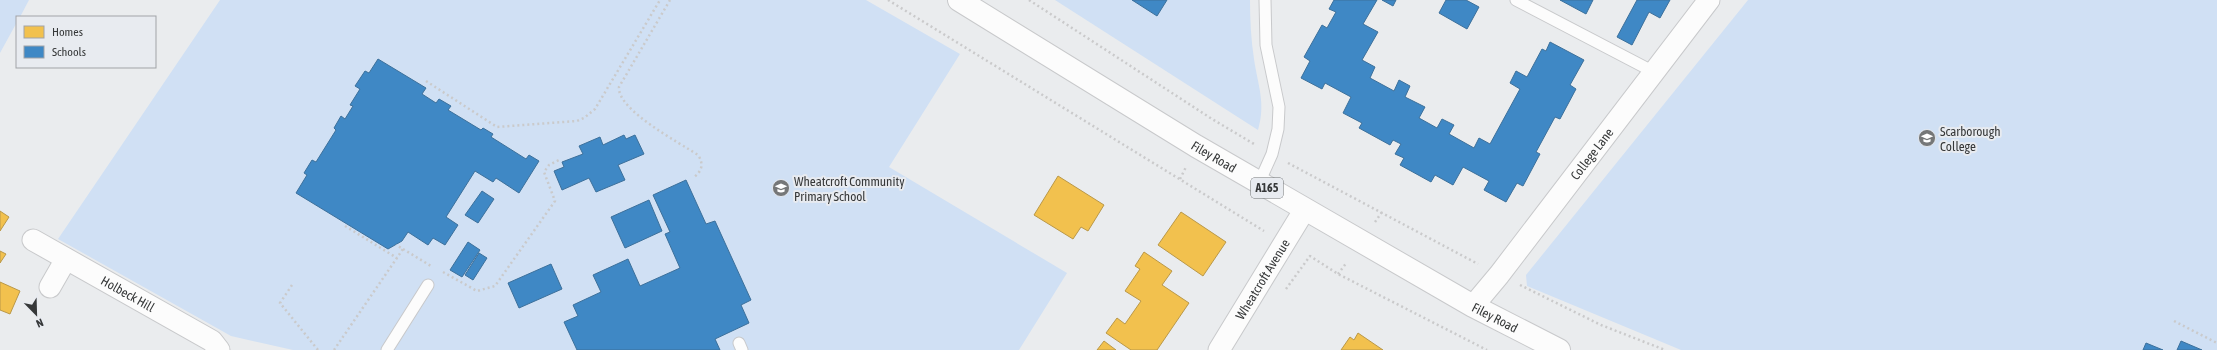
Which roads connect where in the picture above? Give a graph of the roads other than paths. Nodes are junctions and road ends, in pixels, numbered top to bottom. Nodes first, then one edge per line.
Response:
1 (959, 0) edge
2 (1265, 0) edge
3 (1516, 0) edge
4 (1709, 0) edge
5 (975, 7) edge
6 (1652, 71) junction
7 (1259, 183) junction
8 (1305, 209) junction
9 (33, 240) dead end
10 (66, 259) junction
11 (428, 286) dead end
12 (50, 287) dead end
13 (1473, 306) junction
14 (219, 350) edge
15 (387, 350) edge
16 (1219, 350) edge
17 (1559, 350) edge

1 - 5 highway, Filey Road / A165
2 - 7 lane
3 - 6 lane
4 - 6 street, College Lane
5 - 7 highway, Filey Road / A165
6 - 13 street, College Lane
7 - 8 highway, Filey Road / A165
8 - 13 highway, Filey Road / A165
8 - 16 street, Wheatcroft Avenue
9 - 10 street, Holbeck Hill
10 - 12 street
10 - 14 street, Holbeck Hill
11 - 15 lane
13 - 17 highway, Filey Road / A165

